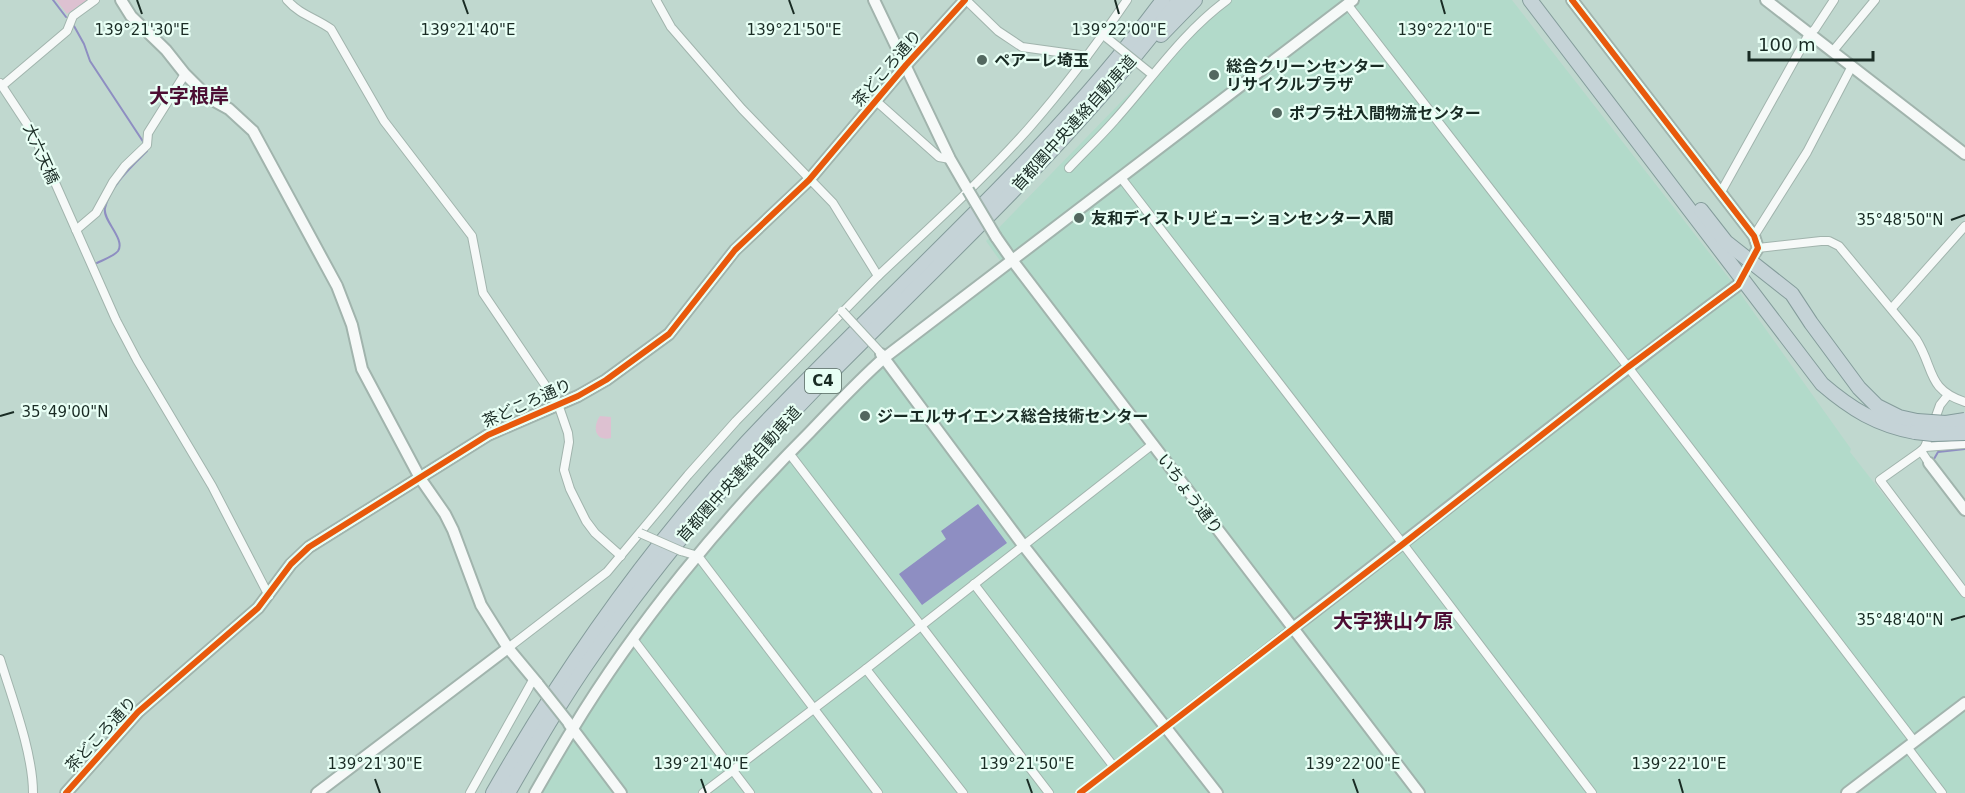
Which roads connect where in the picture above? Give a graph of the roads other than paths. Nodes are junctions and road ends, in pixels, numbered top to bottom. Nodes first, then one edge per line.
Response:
1 (95, 0) edge
2 (121, 0) edge
3 (287, 0) edge
4 (656, 0) edge
5 (874, 0) edge
6 (966, 0) edge
7 (1127, 0) edge
8 (1158, 0) edge
9 (1163, 0) edge
10 (1179, 0) edge
11 (1195, 0) edge
12 (1227, 0) edge
13 (1530, 0) edge
14 (1537, 0) edge
15 (1572, 0) edge
16 (1766, 0) edge
17 (1834, 0) edge
18 (1875, 0) edge
19 (1350, 2) edge
20 (1809, 34) junction
21 (1105, 37) junction
22 (1833, 51) junction
23 (1087, 56) junction
24 (906, 64) junction
25 (1852, 66) junction
26 (1151, 73) junction
27 (185, 74) junction
28 (1, 84) edge
29 (875, 100) junction
30 (1080, 102) junction
31 (1073, 127) junction
32 (1965, 154) edge
33 (950, 159) junction
34 (1069, 168) dead end
35 (1122, 179) junction
36 (808, 180) junction
37 (968, 190) junction
38 (1721, 192) junction
39 (1965, 226) edge
40 (76, 230) junction
41 (1756, 246) junction
42 (1012, 260) junction
43 (878, 276) junction
44 (1738, 285) dead end
45 (1892, 308) junction
46 (842, 311) junction
47 (882, 355) junction
48 (1628, 367) junction
49 (1948, 395) junction
50 (1965, 402) edge
51 (558, 404) junction
52 (1965, 420) edge
53 (1916, 427) junction
54 (1965, 433) edge
55 (1153, 444) junction
56 (1965, 444) edge
57 (1923, 449) junction
58 (789, 453) junction
59 (1929, 464) joint
60 (420, 478) junction
61 (1965, 510) edge
62 (640, 533) junction
63 (1403, 544) junction
64 (1023, 545) junction
65 (621, 556) junction
66 (698, 556) junction
67 (974, 584) junction
68 (1965, 593) edge
69 (269, 596) junction
70 (920, 626) junction
71 (1293, 628) junction
72 (633, 639) junction
73 (508, 648) junction
74 (0, 659) edge
75 (866, 669) junction
76 (536, 682) junction
77 (1965, 702) edge
78 (813, 710) junction
79 (570, 725) junction
80 (1165, 728) junction
81 (1910, 744) junction
82 (1114, 767) junction
83 (733, 770) junction
84 (33, 793) edge
85 (66, 793) edge
86 (317, 793) edge
87 (470, 793) edge
88 (493, 793) edge
89 (508, 793) edge
90 (535, 793) edge
91 (621, 793) edge
92 (703, 793) edge
93 (750, 793) edge
94 (878, 793) edge
95 (963, 793) edge
96 (1049, 793) edge
97 (1080, 793) edge
98 (1217, 793) edge
99 (1419, 793) edge
100 (1592, 793) edge
101 (1847, 793) edge
102 (1942, 793) edge

1 - 28 street
2 - 27 street
3 - 51 street
4 - 36 street
5 - 24 street, いちょう通り
6 - 23 street
6 - 24 street, 茶どころ通り
7 - 21 street
8 - 30 highway
9 - 30 highway, 首都圏中央連絡自動車道 / C4
10 - 31 highway, 首都圏中央連絡自動車道 / C4
11 - 31 highway
12 - 26 street
13 - 53 highway
14 - 53 highway
15 - 38 street
16 - 20 street
17 - 20 street
18 - 22 street
19 - 35 street
19 - 48 street
20 - 22 street
20 - 38 street
21 - 23 street
21 - 26 street, bridge
22 - 25 street
23 - 37 street
24 - 29 street, 茶どころ通り
24 - 33 street, いちょう通り
25 - 32 street
25 - 41 street
26 - 34 street
27 - 40 street
27 - 60 street
28 - 40 street, 大六天橋
29 - 33 street
29 - 36 street, 茶どころ通り
30 - 88 highway, 首都圏中央連絡自動車道 / C4
31 - 89 highway, 首都圏中央連絡自動車道 / C4
33 - 37 street, いちょう通り
35 - 42 street
35 - 63 street
36 - 43 street
36 - 51 street, 茶どころ通り
37 - 42 street, いちょう通り, bridge
37 - 43 street
38 - 41 street
39 - 45 street
40 - 69 street, 大六天橋
41 - 45 street
42 - 47 street
42 - 55 street, いちょう通り
43 - 46 street
44 - 48 street
45 - 49 street
46 - 47 street, bridge
46 - 62 street
47 - 58 street
47 - 64 street
48 - 63 street
48 - 81 street
49 - 50 street
49 - 57 street
51 - 60 street, 茶どころ通り
51 - 65 street
52 - 53 highway, bridge
53 - 54 highway, bridge
55 - 64 street
55 - 71 street, いちょう通り
56 - 57 street
57 - 59 street
57 - 68 street
58 - 66 street
58 - 70 street
59 - 61 street
60 - 69 street, 茶どころ通り
60 - 73 street
62 - 65 street
62 - 66 street, bridge
63 - 71 street
63 - 100 street
64 - 67 street
64 - 80 street
65 - 73 street
66 - 72 street
66 - 78 street
67 - 70 street
67 - 82 street
69 - 85 street, 茶どころ通り
70 - 75 street
70 - 96 street
71 - 80 street
71 - 99 street, いちょう通り
72 - 79 street
72 - 83 street
73 - 76 street
73 - 86 street
74 - 84 street
75 - 78 street
75 - 95 street
76 - 79 street, bridge
76 - 87 street
77 - 81 street
78 - 83 street
78 - 94 street
79 - 90 street
79 - 91 street
80 - 82 street
80 - 98 street
81 - 101 street
81 - 102 street
82 - 97 street
83 - 92 street
83 - 93 street

